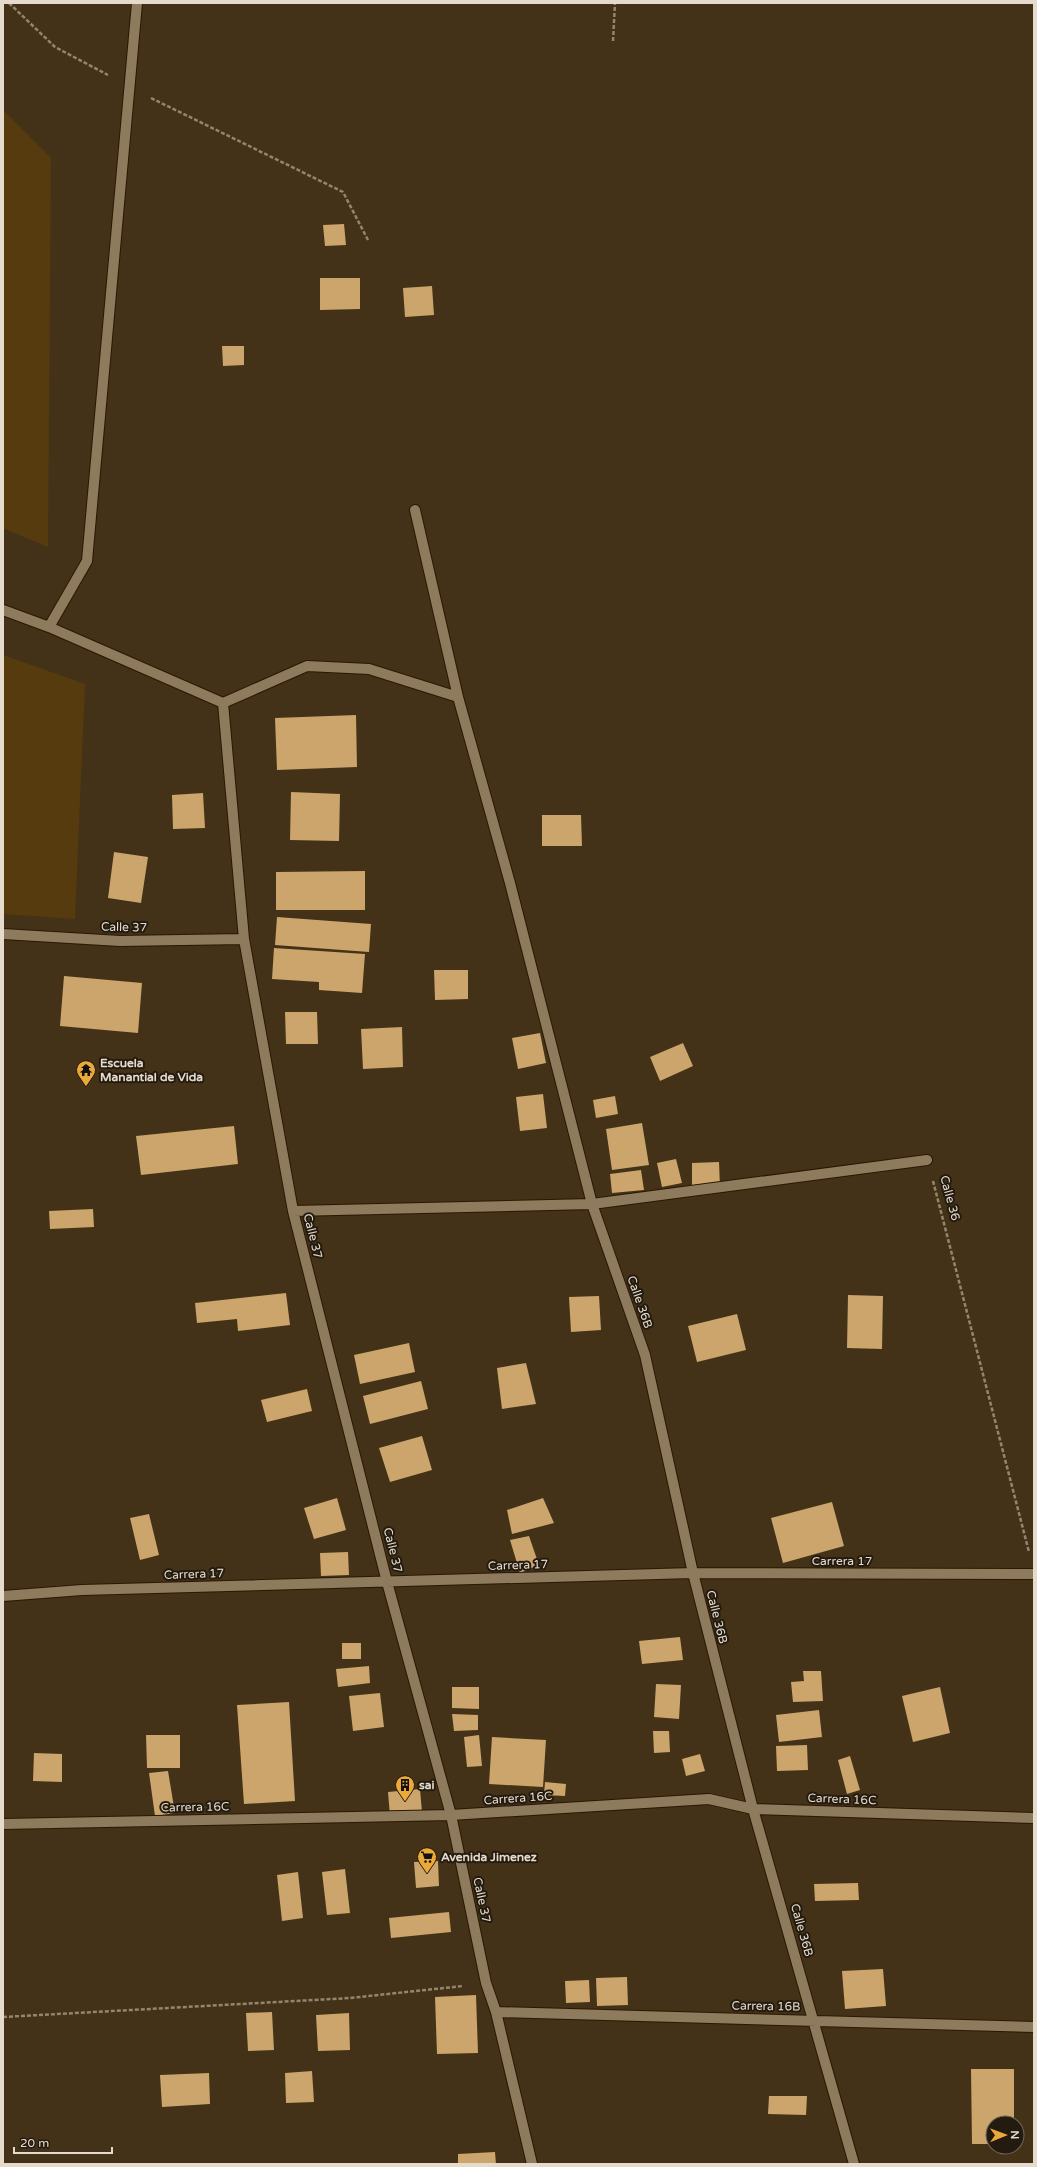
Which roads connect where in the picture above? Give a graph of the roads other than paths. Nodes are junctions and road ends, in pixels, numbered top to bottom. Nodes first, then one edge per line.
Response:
1 (137, 3) edge
2 (415, 510) dead end
3 (3, 610) edge
4 (49, 626) junction
5 (458, 697) junction
6 (223, 703) junction
7 (3, 934) edge
8 (244, 939) junction
9 (927, 1160) road end
10 (592, 1204) junction
11 (293, 1211) junction
12 (693, 1573) junction
13 (1034, 1574) edge
14 (388, 1582) junction
15 (3, 1596) edge
16 (753, 1809) junction
17 (451, 1815) junction
18 (1034, 1818) edge
19 (3, 1824) edge
20 (496, 2012) junction
21 (814, 2020) junction
22 (1034, 2027) edge
23 (532, 2164) edge
24 (854, 2164) edge

1 - 4 street
2 - 5 street, Calle 36B
3 - 4 street
4 - 6 street
5 - 6 street
5 - 10 street, Calle 36B
6 - 8 street, Calle 37
7 - 8 street, Calle 37
8 - 11 street, Calle 37
9 - 10 street
10 - 11 street
10 - 12 street, Calle 36B
11 - 14 street, Calle 37
12 - 13 street, Carrera 17
12 - 14 street, Carrera 17
12 - 16 street, Calle 36B
14 - 15 street, Carrera 17
14 - 17 street, Calle 37
16 - 17 street, Carrera 16C
16 - 18 street, Carrera 16C
16 - 21 street, Calle 36B
17 - 19 street, Carrera 16C
17 - 20 street, Calle 37
20 - 21 street, Carrera 16B
20 - 23 street, Calle 37
21 - 22 street, Carrera 16B
21 - 24 street, Calle 36B

